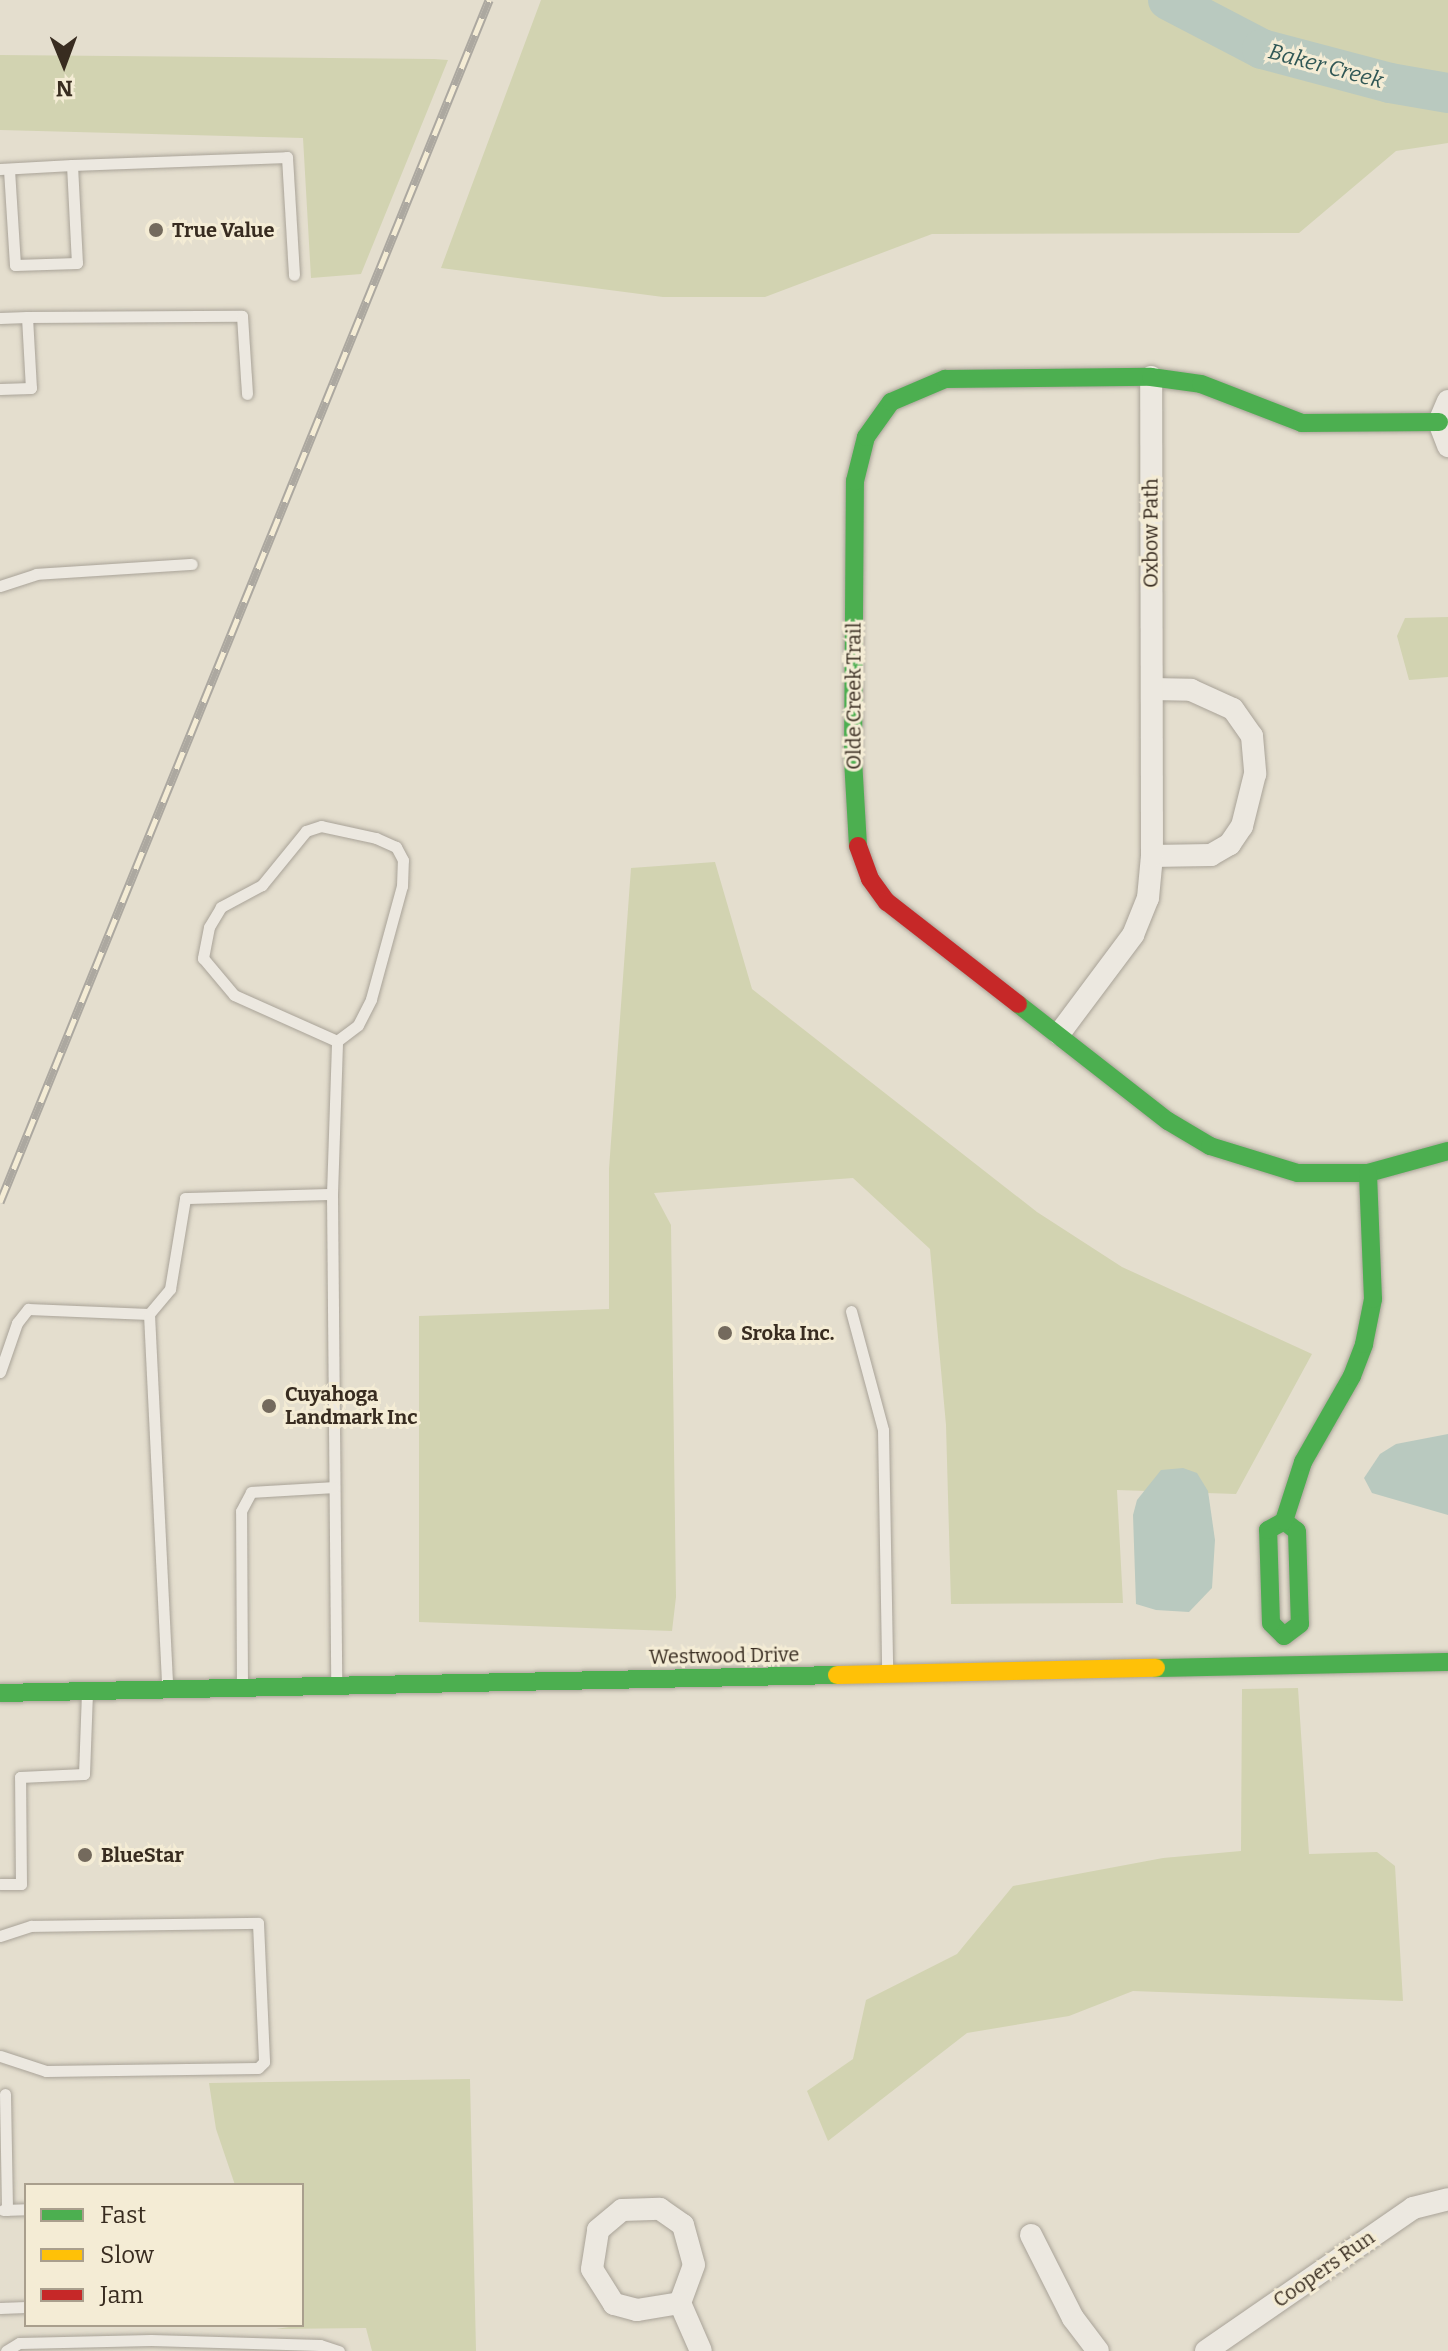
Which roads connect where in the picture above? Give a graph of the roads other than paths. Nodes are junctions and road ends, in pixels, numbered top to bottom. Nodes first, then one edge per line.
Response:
1 (72, 165) junction
2 (4, 169) edge
3 (294, 275) dead end
4 (27, 317) junction
5 (0, 318) edge
6 (1151, 377) junction
7 (0, 389) edge
8 (247, 394) dead end
9 (1444, 412) edge
10 (1448, 446) edge
11 (192, 564) dead end
12 (0, 586) edge
13 (1152, 689) junction
14 (1152, 856) junction
15 (1059, 1034) junction
16 (337, 1041) junction
17 (1448, 1151) edge
18 (1368, 1173) junction
19 (332, 1194) junction
20 (851, 1311) dead end
21 (149, 1314) junction
22 (0, 1372) edge
23 (334, 1487) junction
24 (1284, 1521) junction
25 (1284, 1636) junction
26 (1448, 1662) edge
27 (1286, 1666) junction
28 (887, 1674) junction
29 (336, 1686) junction
30 (242, 1688) junction
31 (168, 1689) junction
32 (87, 1691) junction
33 (0, 1693) edge
34 (0, 1884) edge
35 (0, 1936) edge
36 (0, 2056) edge
37 (5, 2094) dead end
38 (1448, 2199) edge
39 (24, 2209) edge
40 (3, 2210) edge
41 (1031, 2235) dead end
42 (680, 2303) junction
43 (24, 2307) edge
44 (0, 2308) edge
45 (170, 2346) edge
46 (224, 2347) edge
47 (284, 2347) edge
48 (6, 2351) edge
49 (339, 2351) edge
50 (701, 2351) edge
51 (1098, 2351) edge
52 (1206, 2351) edge

1 - 2 lane
1 - 2 lane
1 - 3 lane
4 - 5 lane
4 - 7 lane
4 - 8 lane
6 - 9 street, Olde Creek Trail
6 - 13 street, Oxbow Path
6 - 15 street, Olde Creek Trail
9 - 10 street, Olde Creek Trail
11 - 12 lane
13 - 14 street, Oxbow Path
13 - 14 street
14 - 15 street, Oxbow Path
15 - 18 street, Olde Creek Trail
16 - 16 lane
16 - 19 lane
17 - 18 street, Olde Creek Trail
18 - 24 street
19 - 21 lane
19 - 23 lane
20 - 28 lane
21 - 22 lane
21 - 31 lane
23 - 29 lane
23 - 30 lane
24 - 25 street
24 - 25 street
25 - 27 street
26 - 27 street, Westwood Drive
27 - 28 street, Westwood Drive
28 - 29 street, Westwood Drive
29 - 30 street, Westwood Drive
30 - 31 street, Westwood Drive
31 - 32 street, Westwood Drive
32 - 33 street, Westwood Drive
32 - 34 lane
35 - 36 lane
37 - 40 lane
38 - 52 street, Coopers Run
39 - 40 lane
41 - 51 street
42 - 42 street
42 - 50 street
43 - 44 lane
45 - 46 lane
45 - 48 lane
46 - 47 lane
47 - 49 lane

